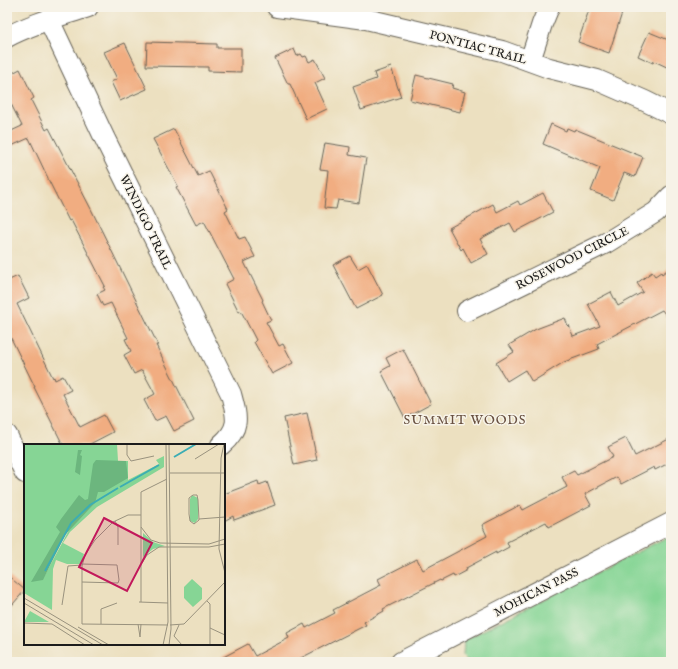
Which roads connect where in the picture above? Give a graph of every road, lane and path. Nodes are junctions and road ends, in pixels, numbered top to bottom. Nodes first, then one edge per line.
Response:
1 (88, 7) edge
2 (277, 7) edge
3 (549, 7) edge
4 (40, 17) edge
5 (7, 36) edge
6 (530, 61) junction
7 (671, 114) edge
8 (671, 196) edge
9 (467, 312) dead end
10 (7, 434) edge
11 (222, 444) edge
12 (24, 471) edge
13 (671, 523) edge
14 (401, 662) edge

1 - 4 street
2 - 6 street, PONTIAC TRAIL
3 - 6 street
4 - 5 street
4 - 11 street, WINDIGO TRAIL
6 - 7 street, PONTIAC TRAIL
8 - 9 street, ROSEWOOD CIRCLE
10 - 12 street
13 - 14 street, MOHICAN PASS

